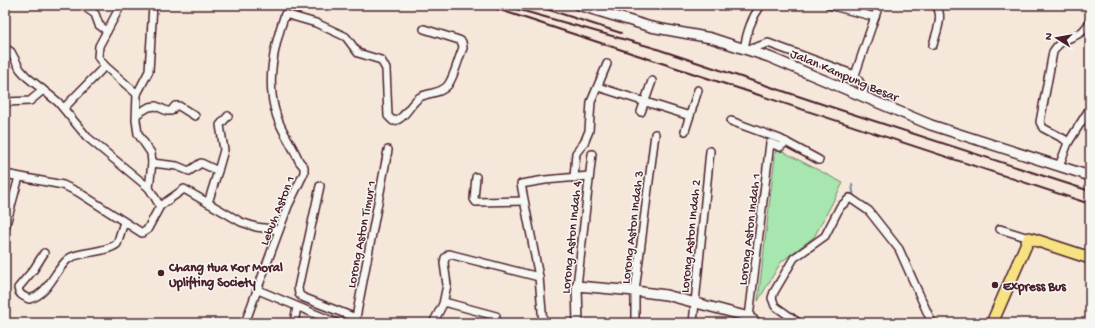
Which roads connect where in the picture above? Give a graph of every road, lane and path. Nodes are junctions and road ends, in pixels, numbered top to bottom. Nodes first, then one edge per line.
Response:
1 (82, 5) edge
2 (121, 5) edge
3 (153, 5) edge
4 (761, 5) edge
5 (828, 5) edge
6 (878, 5) edge
7 (935, 5) edge
8 (582, 6) edge
9 (875, 17) junction
10 (1090, 20) edge
11 (424, 29) dead end
12 (107, 31) junction
13 (933, 45) dead end
14 (5, 48) edge
15 (744, 49) junction
16 (608, 64) dead end
17 (105, 66) junction
18 (854, 75) junction
19 (652, 81) dead end
20 (598, 87) junction
21 (43, 90) junction
22 (698, 90) dead end
23 (137, 94) junction
24 (864, 96) junction
25 (645, 100) junction
26 (5, 102) edge
27 (64, 108) junction
28 (1090, 108) edge
29 (641, 112) dead end
30 (137, 114) junction
31 (196, 116) dead end
32 (228, 116) dead end
33 (690, 116) junction
34 (731, 121) dead end
35 (685, 131) dead end
36 (654, 134) dead end
37 (786, 142) junction
38 (1068, 143) junction
39 (388, 150) dead end
40 (710, 151) dead end
41 (592, 154) dead end
42 (820, 160) dead end
43 (152, 163) junction
44 (1059, 166) junction
45 (218, 171) junction
46 (5, 174) edge
47 (476, 176) dead end
48 (589, 176) junction
49 (1090, 176) edge
50 (18, 177) junction
51 (574, 178) junction
52 (320, 186) dead end
53 (149, 188) junction
54 (524, 201) junction
55 (208, 203) junction
56 (160, 206) junction
57 (124, 222) junction
58 (5, 228) edge
59 (1000, 229) dead end
60 (279, 230) junction
61 (1030, 238) junction
62 (44, 253) dead end
63 (1090, 258) edge
64 (539, 276) junction
65 (577, 286) junction
66 (258, 290) junction
67 (635, 291) junction
68 (444, 302) junction
69 (694, 302) junction
70 (297, 307) junction
71 (496, 316) dead end
72 (748, 317) junction
73 (355, 320) edge
74 (296, 322) edge
75 (245, 323) edge
76 (337, 323) edge
77 (433, 323) edge
78 (543, 323) edge
79 (578, 323) edge
80 (634, 323) edge
81 (693, 323) edge
82 (757, 323) edge
83 (799, 323) edge
84 (932, 323) edge
85 (992, 323) edge

1 - 12 street
2 - 12 street
3 - 23 street
4 - 15 street
5 - 9 street
6 - 9 street
7 - 13 street
8 - 15 street, Jalan Kampung Besar
9 - 18 street
10 - 38 street
11 - 60 street, Lebuh Aston 1
12 - 17 street
14 - 21 street
15 - 18 street
15 - 24 street, Jalan Kampung Besar
16 - 20 street
17 - 23 street
17 - 27 street
18 - 24 street
19 - 25 street
20 - 25 street
20 - 51 street
21 - 26 street
21 - 27 street
22 - 33 street
23 - 30 street
24 - 44 street, Jalan Kampung Besar
25 - 29 street
25 - 33 street
27 - 53 street
28 - 38 street
30 - 31 street
30 - 43 street
32 - 45 street
33 - 35 street
34 - 37 street
36 - 67 street, Lorong Aston Indah 3
37 - 42 street
37 - 72 street, Lorong Aston Indah 1
38 - 44 street
39 - 73 street, Lorong Aston Timur 1
40 - 69 street, Lorong Aston Indah 2
41 - 48 street, Lorong Aston Indah 4
43 - 45 street
43 - 53 street
44 - 49 street, Jalan Kampung Besar
45 - 55 street
46 - 50 street
47 - 54 street
48 - 51 street
48 - 65 street, Lorong Aston Indah 4
50 - 57 street
50 - 58 street
51 - 54 street
52 - 73 street
53 - 56 street
54 - 64 street
55 - 56 street
55 - 60 street
56 - 57 street
57 - 62 street
59 - 61 street
60 - 66 street, Lebuh Aston 1
61 - 63 main road
61 - 85 main road
64 - 68 street
64 - 78 street
65 - 67 street
65 - 79 street, Lorong Aston Indah 4
66 - 70 street
66 - 75 street, Lebuh Aston 1
67 - 69 street
67 - 80 street, Lorong Aston Indah 3
68 - 71 street
68 - 77 street
69 - 72 street
69 - 81 street, Lorong Aston Indah 2
70 - 74 street
70 - 76 street
72 - 82 street
83 - 84 street

